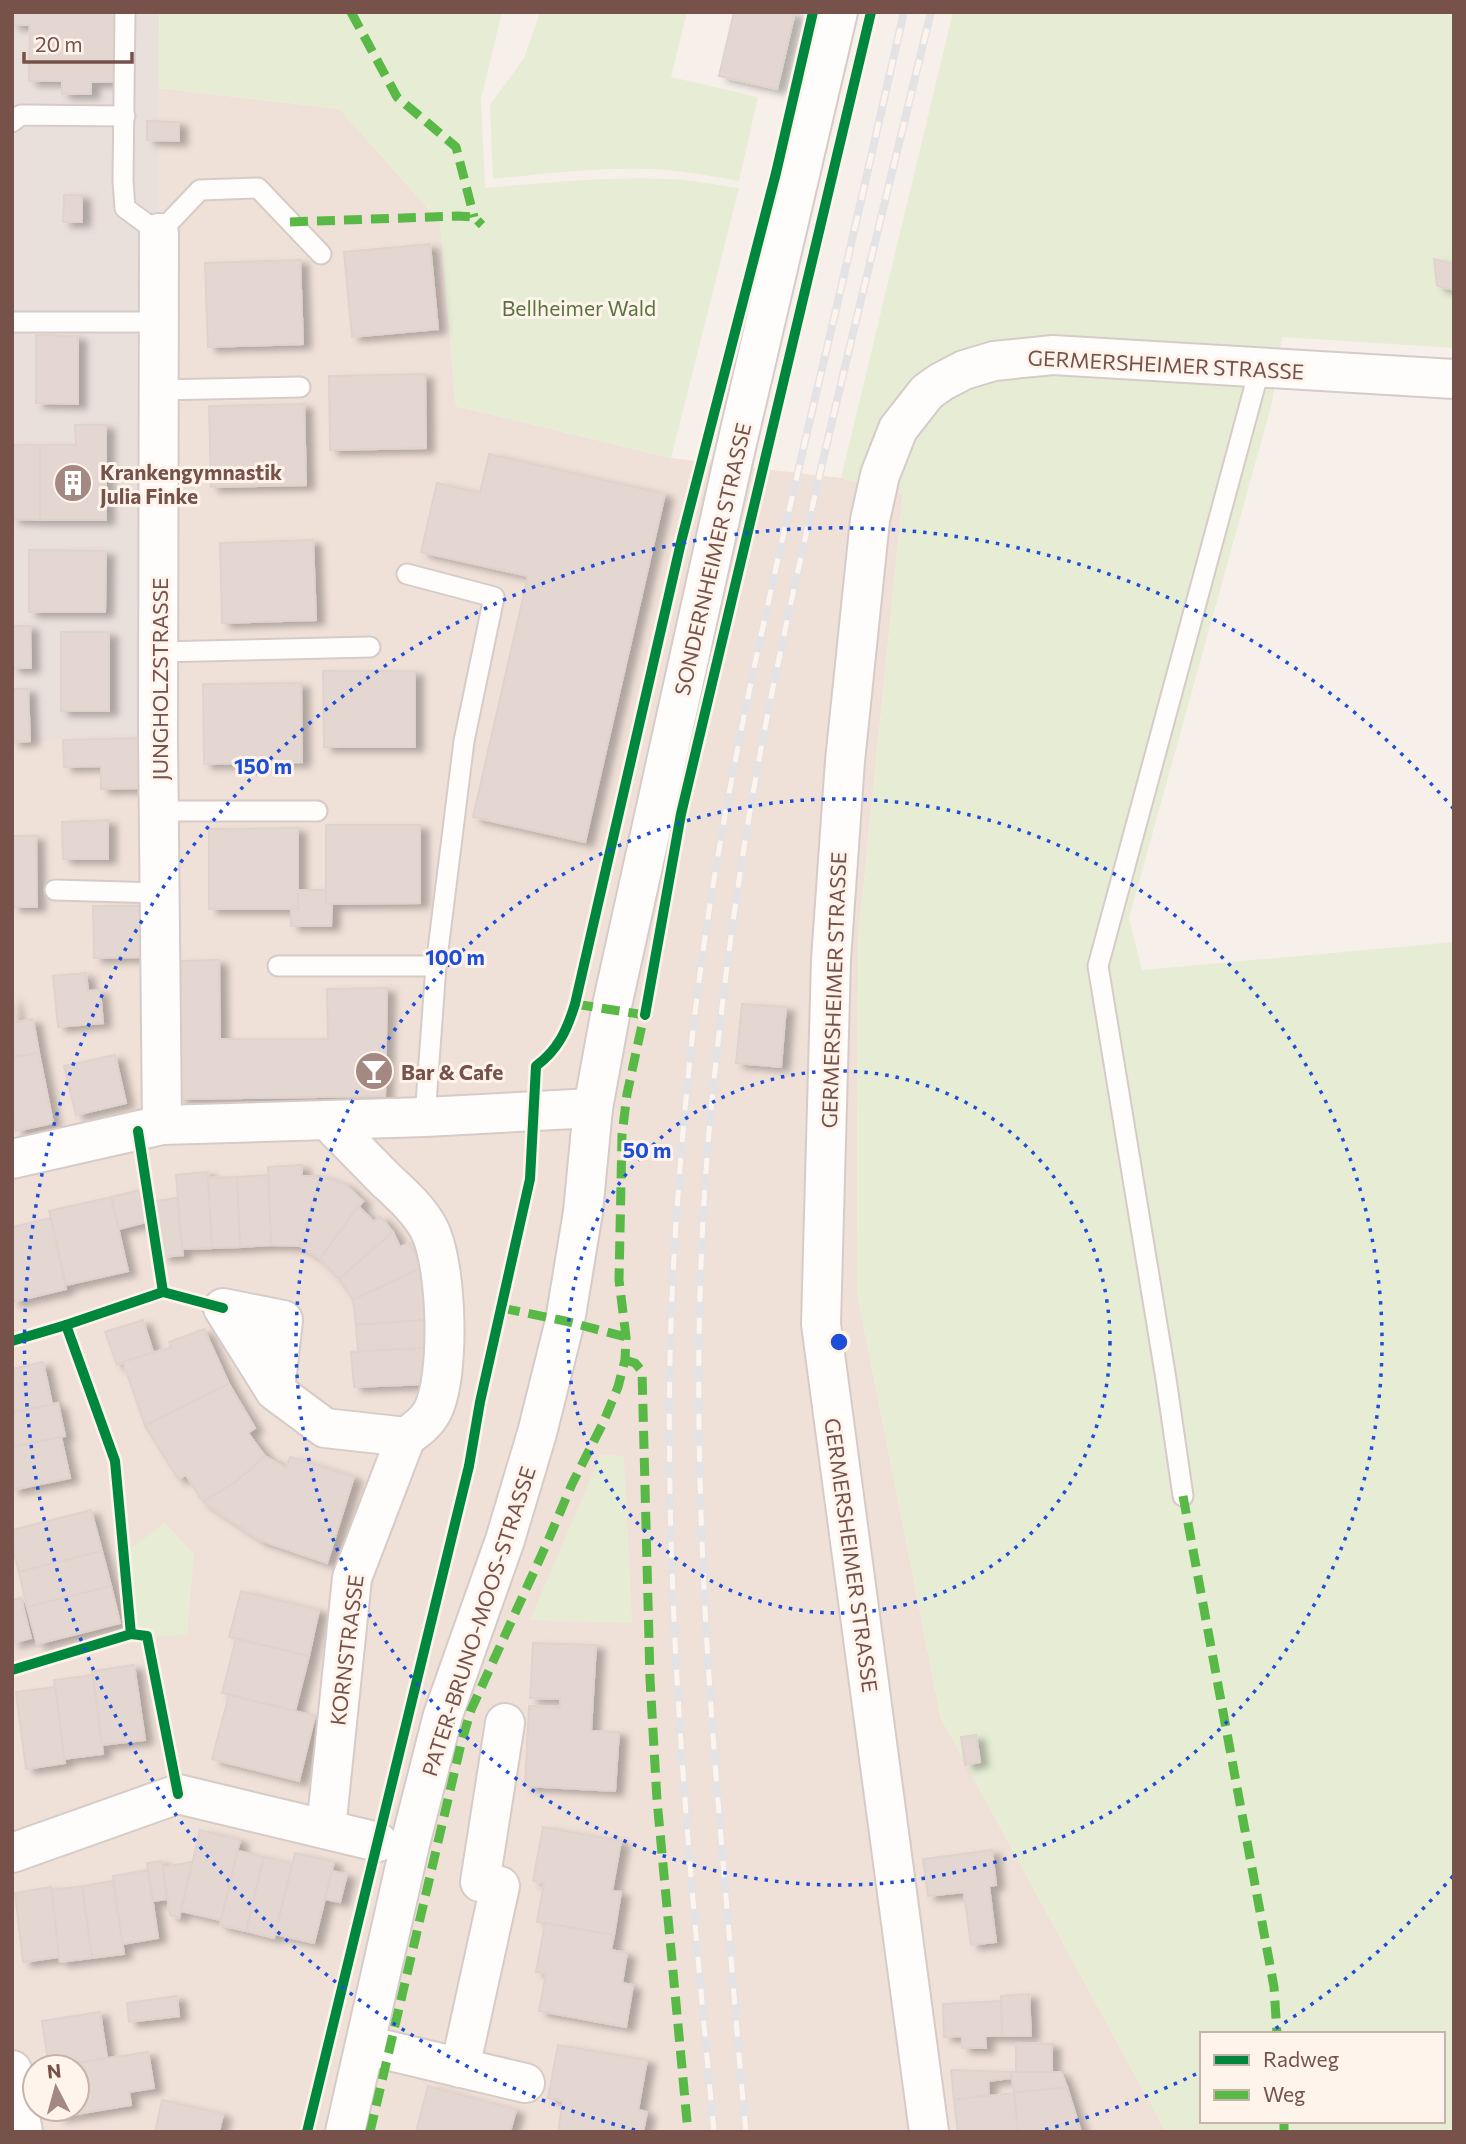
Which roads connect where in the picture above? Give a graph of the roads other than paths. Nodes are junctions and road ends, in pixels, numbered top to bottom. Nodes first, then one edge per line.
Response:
1 (125, 12) edge
2 (838, 12) edge
3 (125, 116) junction
4 (12, 122) edge
5 (159, 233) junction
6 (321, 254) dead end
7 (12, 321) edge
8 (159, 322) junction
9 (1260, 368) junction
10 (1454, 379) edge
11 (300, 387) dead end
12 (159, 390) junction
13 (407, 574) dead end
14 (370, 647) dead end
15 (159, 652) junction
16 (159, 811) junction
17 (317, 811) dead end
18 (55, 890) dead end
19 (160, 893) junction
20 (436, 966) junction
21 (278, 967) dead end
22 (593, 1108) junction
23 (425, 1117) junction
24 (327, 1120) junction
25 (162, 1125) junction
26 (12, 1159) edge
27 (275, 1391) dead end
28 (406, 1437) junction
29 (1183, 1496) dead end
30 (505, 1723) dead end
31 (326, 1829) junction
32 (378, 1842) dead end
33 (12, 1853) edge
34 (365, 2045) junction
35 (460, 2068) junction
36 (12, 2070) edge
37 (525, 2083) dead end
38 (23, 2132) edge
39 (345, 2132) edge
40 (929, 2132) edge

1 - 3 lane
2 - 22 street, SONDERNHEIMER STRASSE
3 - 4 lane
3 - 5 lane
5 - 6 lane
5 - 8 street, JUNGHOLZSTRASSE
7 - 8 lane
8 - 12 street, JUNGHOLZSTRASSE
9 - 10 street, GERMERSHEIMER STRASSE
9 - 29 lane
9 - 40 street, GERMERSHEIMER STRASSE
11 - 12 lane
12 - 15 street, JUNGHOLZSTRASSE
13 - 20 lane
14 - 15 lane
15 - 16 street, JUNGHOLZSTRASSE
16 - 17 lane
16 - 19 street, JUNGHOLZSTRASSE
18 - 19 lane
19 - 25 street, JUNGHOLZSTRASSE
20 - 21 lane
20 - 23 lane
22 - 23 street
22 - 34 street, PATER-BRUNO-MOOS-STRASSE
23 - 24 street
24 - 25 street
24 - 28 street
25 - 26 street
27 - 28 street
28 - 31 street, KORNSTRASSE
30 - 35 street
31 - 32 street
31 - 33 street
34 - 35 street
34 - 39 street, PATER-BRUNO-MOOS-STRASSE
35 - 37 street
36 - 38 street

